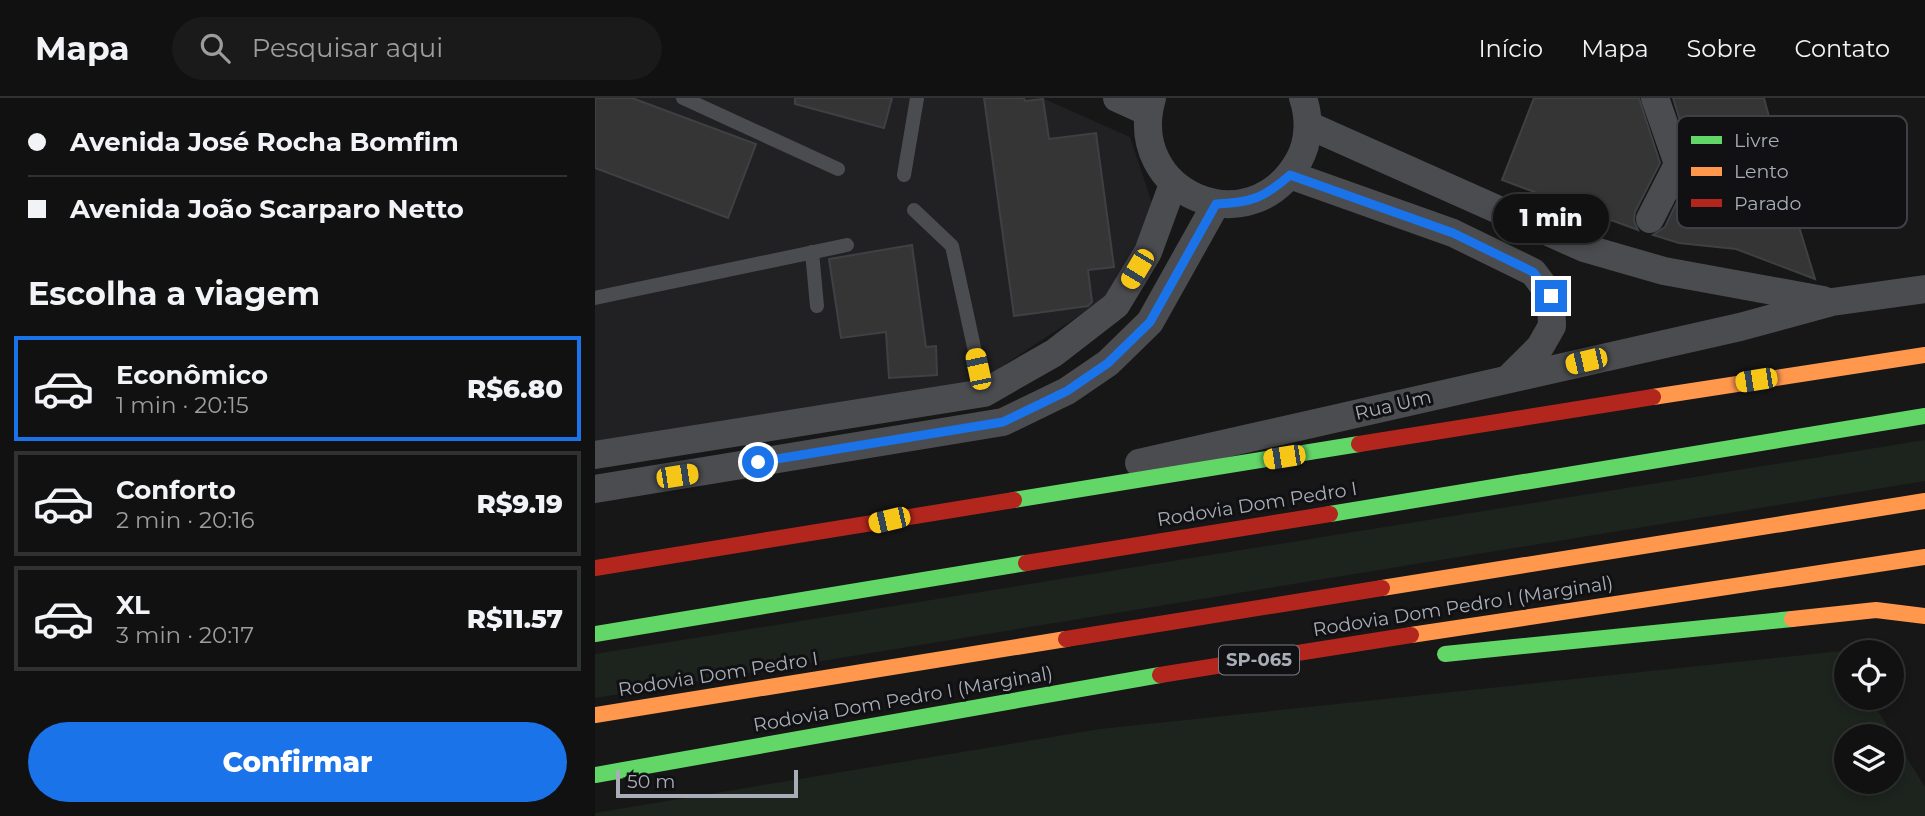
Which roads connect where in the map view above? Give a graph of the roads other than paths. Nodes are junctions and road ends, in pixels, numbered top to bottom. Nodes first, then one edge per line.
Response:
1 (683, 98) edge
2 (917, 98) edge
3 (1117, 98) edge
4 (1655, 98) edge
5 (1150, 105) edge
6 (1306, 112) edge
7 (1677, 161) edge
8 (1677, 166) edge
9 (838, 169) dead end
10 (904, 175) dead end
11 (1290, 175) junction
12 (1173, 184) junction
13 (1216, 204) junction
14 (914, 210) dead end
15 (1650, 219) dead end
16 (847, 245) dead end
17 (812, 252) junction
18 (1925, 289) edge
19 (595, 298) edge
20 (1832, 302) junction
21 (817, 306) dead end
22 (1925, 355) edge
23 (1509, 378) junction
24 (983, 393) junction
25 (1925, 416) edge
26 (595, 455) edge
27 (595, 489) edge
28 (1925, 501) edge
29 (862, 526) junction
30 (1925, 557) edge
31 (595, 568) edge
32 (1922, 619) edge
33 (595, 634) edge
34 (1428, 656) dead end
35 (1318, 666) dead end
36 (1056, 692) junction
37 (595, 715) edge
38 (595, 775) edge

1 - 9 lane
2 - 10 lane
3 - 5 street
4 - 7 street
5 - 12 street
6 - 11 street
6 - 20 street
8 - 15 street
11 - 13 street
11 - 23 street
12 - 13 street
12 - 24 street
13 - 27 street
14 - 24 lane
16 - 17 lane
17 - 19 lane
17 - 21 lane
18 - 20 street, Rua Um
20 - 23 street, Rua Um
22 - 29 highway
23 - 29 street, Rua Um
24 - 26 street
25 - 33 highway, Rodovia Dom Pedro I
28 - 37 highway, Rodovia Dom Pedro I
29 - 31 highway
30 - 36 highway, Rodovia Dom Pedro I (Marginal) / SP-065
32 - 34 highway
35 - 36 highway
36 - 38 highway, Rodovia Dom Pedro I (Marginal) / SP-065

